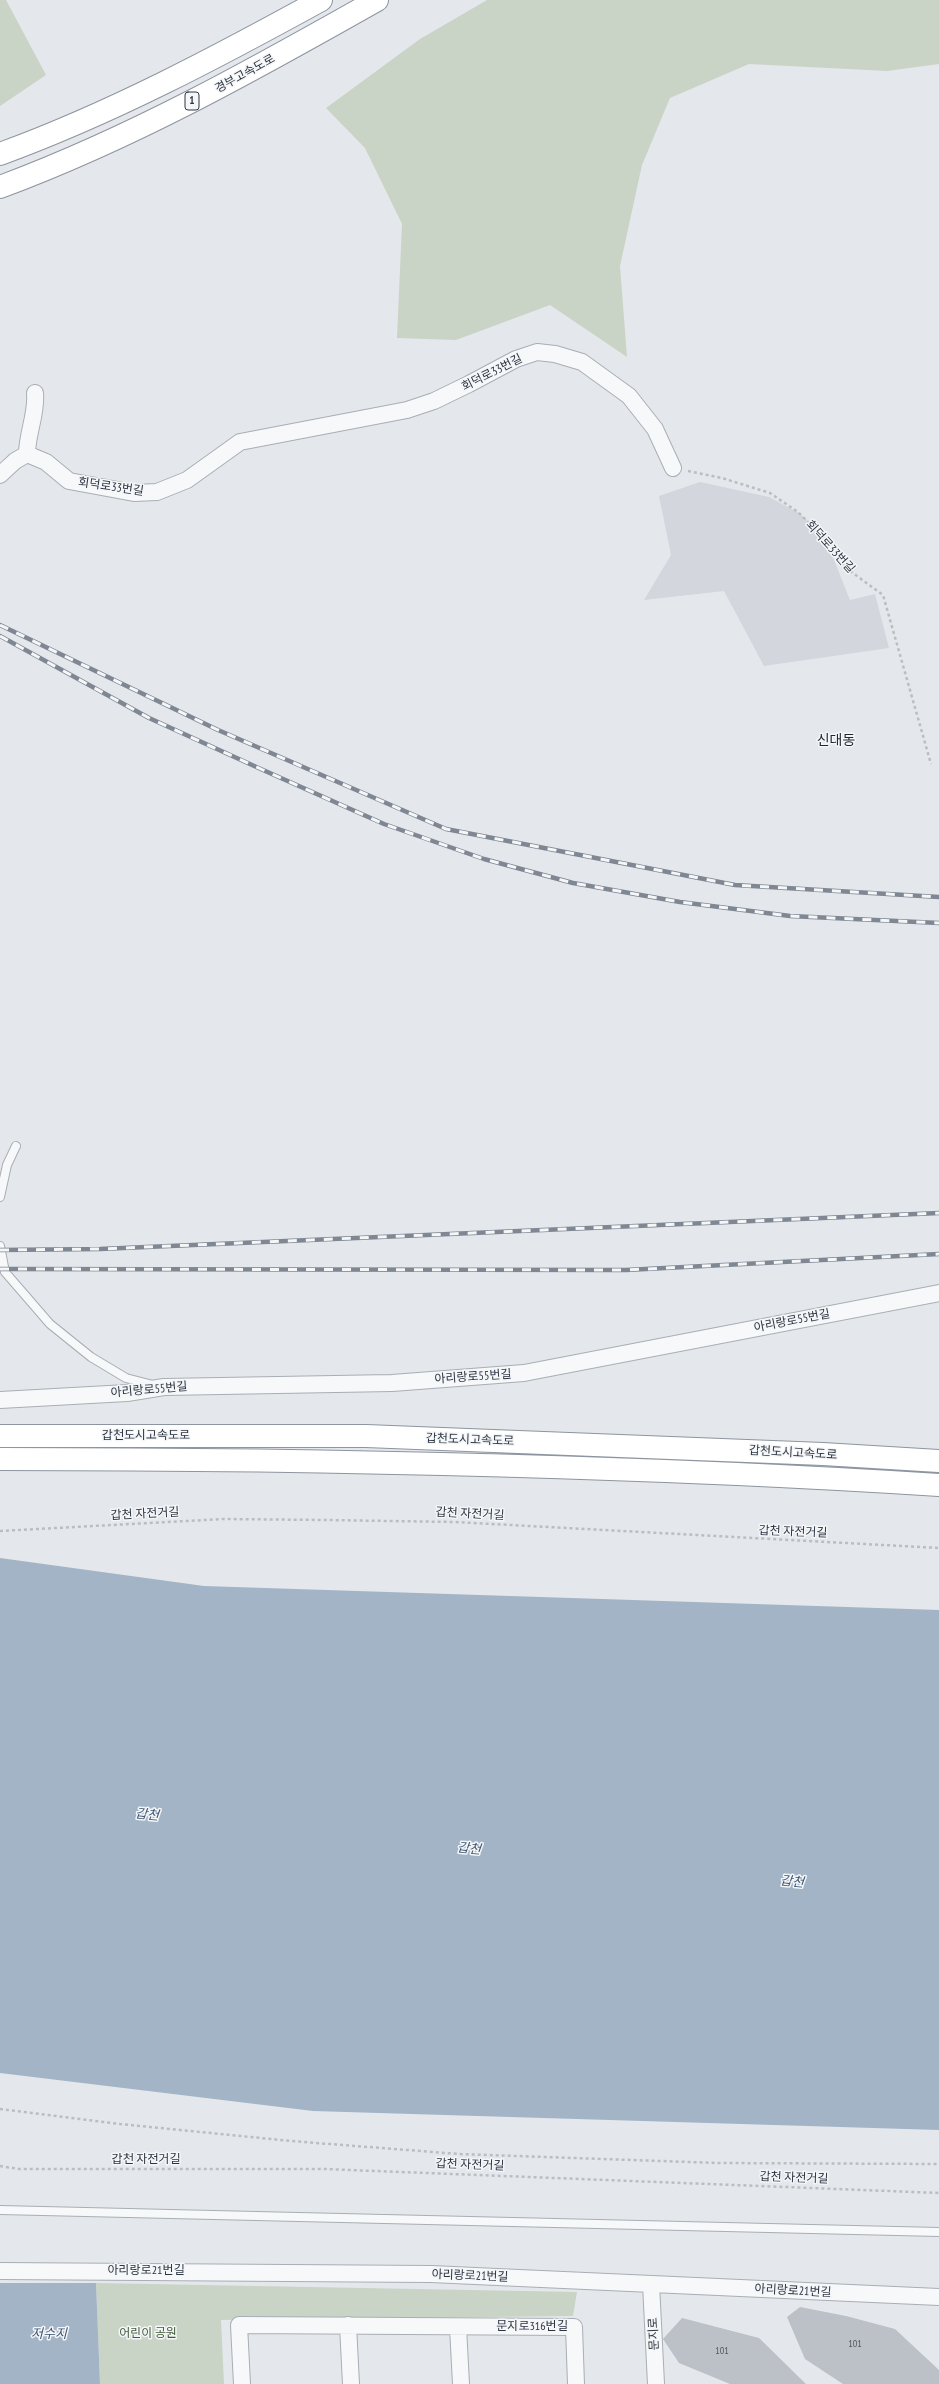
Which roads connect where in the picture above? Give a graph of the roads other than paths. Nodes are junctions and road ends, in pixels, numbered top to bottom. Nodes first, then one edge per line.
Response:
1 (321, 0) edge
2 (377, 0) edge
3 (0, 154) edge
4 (0, 187) edge
5 (35, 393) dead end
6 (27, 454) junction
7 (673, 468) road end
8 (0, 475) edge
9 (16, 1146) dead end
10 (0, 1197) edge
11 (0, 1246) edge
12 (939, 1293) edge
13 (164, 1387) junction
14 (0, 1400) edge
15 (0, 1436) edge
16 (0, 1458) edge
17 (939, 1461) edge
18 (939, 1485) edge
19 (0, 2210) edge
20 (939, 2232) edge
21 (0, 2271) edge
22 (651, 2284) junction
23 (939, 2297) edge
24 (348, 2325) junction
25 (458, 2327) junction
26 (242, 2384) edge
27 (351, 2384) edge
28 (461, 2384) edge
29 (576, 2384) edge
30 (656, 2384) edge

1 - 3 highway, 1
2 - 4 highway, 경부고속도로 / 1
5 - 6 street
6 - 7 street, 회덕로33번길
6 - 8 street
9 - 10 lane
11 - 13 lane
12 - 13 street, 아리랑로55번길
13 - 14 street, 아리랑로55번길
15 - 17 highway, 갑천도시고속도로
16 - 18 highway, 갑천도시고속도로
19 - 20 lane
21 - 22 street, 아리랑로21번길
22 - 23 street, 아리랑로21번길
22 - 30 street, 문지로
24 - 25 street, 문지로316번길
24 - 26 street, 문지로316번길
24 - 27 street
25 - 28 street
25 - 29 street, 문지로316번길

